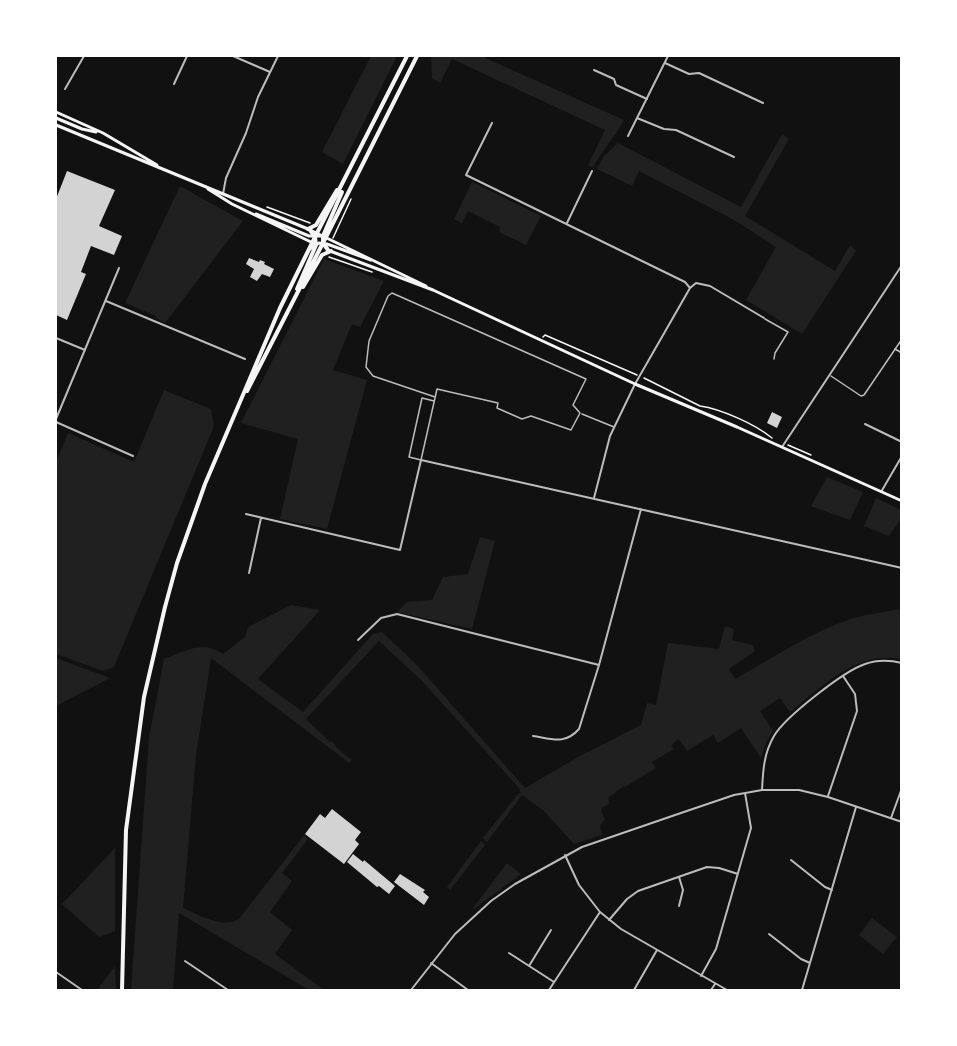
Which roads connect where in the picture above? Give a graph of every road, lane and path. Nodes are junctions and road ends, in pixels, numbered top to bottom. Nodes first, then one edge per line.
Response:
1 (84, 56) edge
2 (187, 56) edge
3 (233, 56) edge
4 (278, 56) edge
5 (407, 56) edge
6 (417, 56) edge
7 (668, 56) edge
8 (665, 63) junction
9 (594, 70) dead end
10 (270, 72) junction
11 (174, 84) dead end
12 (66, 89) dead end
13 (647, 99) junction
14 (763, 103) dead end
15 (56, 112) edge
16 (56, 118) edge
17 (637, 118) junction
18 (492, 123) dead end
19 (56, 125) edge
20 (103, 133) junction
21 (628, 136) dead end
22 (359, 153) junction
23 (734, 157) dead end
24 (166, 170) junction
25 (592, 171) dead end
26 (208, 189) junction
27 (223, 194) junction
28 (232, 204) junction
29 (256, 207) junction
30 (567, 223) junction
31 (310, 229) junction
32 (316, 235) junction
33 (324, 236) junction
34 (318, 244) junction
35 (329, 251) junction
36 (326, 255) dead end
37 (386, 266) junction
38 (902, 266) edge
39 (119, 268) dead end
40 (370, 272) dead end
41 (690, 288) junction
42 (433, 290) junction
43 (105, 301) junction
44 (764, 318) joint
45 (279, 328) junction
46 (56, 338) edge
47 (540, 339) junction
48 (902, 339) edge
49 (895, 349) junction
50 (85, 350) junction
51 (902, 353) edge
52 (245, 359) dead end
53 (774, 359) dead end
54 (829, 375) junction
55 (639, 376) junction
56 (635, 384) junction
57 (435, 397) junction
58 (434, 401) junction
59 (580, 413) junction
60 (234, 418) junction
61 (56, 421) edge
62 (865, 424) dead end
63 (615, 427) junction
64 (902, 442) edge
65 (783, 445) junction
66 (133, 456) dead end
67 (902, 456) edge
68 (817, 458) dead end
69 (421, 460) junction
70 (881, 492) junction
71 (594, 498) junction
72 (902, 501) edge
73 (641, 509) junction
74 (246, 514) dead end
75 (261, 518) junction
76 (902, 568) edge
77 (249, 573) dead end
78 (358, 640) dead end
79 (902, 663) edge
80 (599, 665) junction
81 (843, 676) junction
82 (533, 736) dead end
83 (902, 788) edge
84 (762, 790) junction
85 (745, 793) junction
86 (828, 797) junction
87 (856, 807) junction
88 (891, 818) junction
89 (902, 822) edge
90 (565, 855) junction
91 (791, 860) dead end
92 (738, 874) junction
93 (679, 877) junction
94 (832, 890) junction
95 (679, 906) dead end
96 (600, 912) junction
97 (609, 920) junction
98 (551, 930) dead end
99 (769, 934) dead end
100 (657, 950) junction
101 (509, 953) dead end
102 (185, 962) dead end
103 (431, 963) junction
104 (810, 963) junction
105 (528, 966) junction
106 (56, 972) edge
107 (701, 976) junction
108 (554, 982) junction
109 (715, 984) junction
110 (82, 990) edge
111 (122, 990) edge
112 (228, 990) edge
113 (411, 990) edge
114 (468, 990) edge
115 (549, 990) edge
116 (634, 990) edge
117 (711, 990) edge
118 (727, 990) edge
119 (802, 990) edge

1 - 12 street
2 - 11 street
3 - 10 street
4 - 10 street
5 - 22 main road
6 - 33 main road
7 - 8 street
8 - 13 street
8 - 14 street
9 - 13 street
10 - 27 street
13 - 17 street
15 - 20 main road
16 - 20 main road
17 - 21 street
17 - 23 street
18 - 30 street
19 - 24 main road
20 - 24 main road
22 - 31 main road
22 - 32 main road
22 - 33 main road
24 - 26 main road
25 - 30 street
26 - 27 main road
26 - 28 main road
27 - 29 main road
28 - 32 main road
28 - 34 main road
29 - 31 main road
29 - 31 path
30 - 41 street
31 - 32 main road
32 - 33 main road
32 - 34 main road
33 - 34 main road
33 - 37 main road
34 - 35 main road
34 - 37 main road
34 - 45 main road
34 - 60 main road
35 - 42 main road
35 - 45 main road
36 - 40 path
37 - 42 main road
38 - 54 street
39 - 43 street
41 - 44 street
41 - 55 street
42 - 47 main road
43 - 50 street
43 - 52 street
44 - 53 lane
45 - 60 main road
46 - 50 street
47 - 55 path
47 - 56 main road
48 - 49 lane
49 - 51 street
49 - 54 lane
50 - 61 street
54 - 65 street
55 - 56 street
55 - 65 path
56 - 63 street
56 - 65 main road
57 - 58 lane
57 - 59 lane
57 - 59 lane
58 - 69 lane
58 - 69 lane
59 - 63 lane
60 - 111 main road
61 - 66 street
62 - 64 street
63 - 71 street
65 - 68 path
65 - 70 main road
67 - 70 street
69 - 71 street
69 - 75 street
70 - 72 main road
71 - 73 street
73 - 76 street
73 - 80 street
74 - 75 street
75 - 77 street
78 - 80 street
79 - 81 street
80 - 82 street
81 - 84 street
81 - 86 street
83 - 88 street
84 - 85 street
84 - 86 street
85 - 90 street
85 - 92 street
86 - 87 street
87 - 88 street
87 - 94 street
88 - 89 street
90 - 96 street
90 - 103 street
91 - 94 street
92 - 93 street
92 - 107 street
93 - 95 street
93 - 97 street
94 - 104 street
96 - 97 street
96 - 108 street
97 - 100 street
98 - 105 street
99 - 104 street
100 - 107 street
100 - 116 street
101 - 105 street
102 - 112 street
103 - 113 street
103 - 114 street
104 - 119 street
105 - 108 street
106 - 110 street
107 - 109 street
108 - 115 street
109 - 117 street
109 - 118 street

